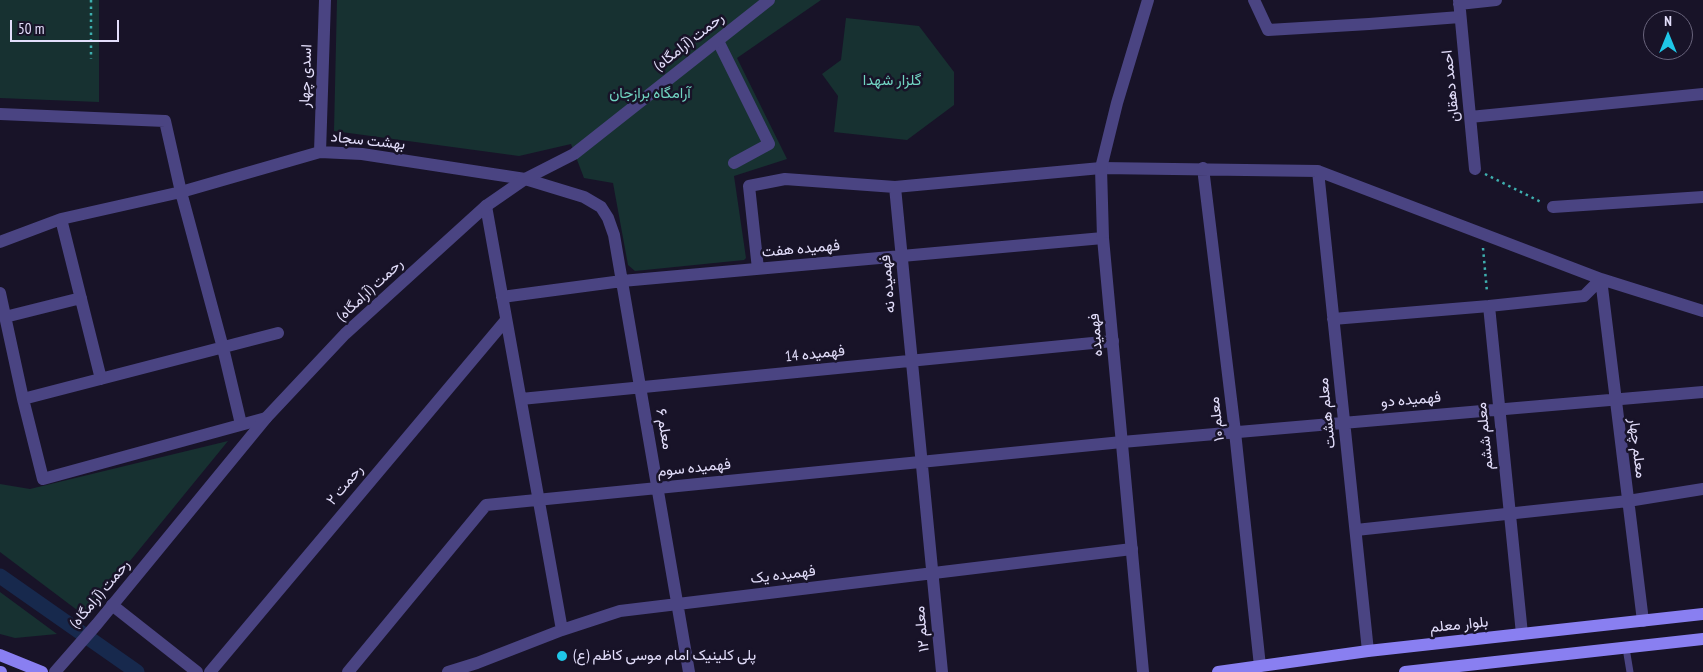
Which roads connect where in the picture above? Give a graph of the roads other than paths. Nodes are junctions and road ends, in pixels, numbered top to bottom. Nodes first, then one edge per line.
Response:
1 (325, 0) edge
2 (769, 0) edge
3 (1148, 0) edge
4 (1254, 0) edge
5 (1496, 0) edge
6 (1459, 7) edge
7 (718, 41) junction
8 (1703, 94) edge
9 (0, 114) edge
10 (1470, 117) junction
11 (320, 152) junction
12 (734, 163) dead end
13 (1102, 168) junction
14 (1203, 168) junction
15 (1475, 169) road end
16 (1318, 171) junction
17 (525, 179) junction
18 (895, 187) junction
19 (181, 192) junction
20 (1703, 197) edge
21 (486, 206) junction
22 (1553, 207) road end
23 (61, 219) junction
24 (1103, 238) junction
25 (0, 242) edge
26 (902, 256) junction
27 (758, 269) junction
28 (1601, 279) junction
29 (622, 281) junction
30 (0, 293) edge
31 (502, 297) junction
32 (81, 298) junction
33 (1489, 306) junction
34 (1703, 311) edge
35 (5, 317) junction
36 (1333, 319) junction
37 (506, 320) junction
38 (278, 333) dead end
39 (1112, 341) junction
40 (223, 348) junction
41 (912, 361) junction
42 (101, 379) junction
43 (640, 387) junction
44 (1703, 392) edge
45 (23, 398) junction
46 (1615, 398) junction
47 (521, 400) junction
48 (1499, 409) junction
49 (266, 418) junction
50 (1344, 422) junction
51 (241, 424) junction
52 (1235, 432) junction
53 (1122, 442) junction
54 (922, 462) junction
55 (657, 488) junction
56 (1703, 489) edge
57 (539, 500) junction
58 (1628, 501) junction
59 (1510, 514) junction
60 (1356, 530) junction
61 (1132, 549) junction
62 (933, 578) junction
63 (112, 606) junction
64 (678, 608) junction
65 (1703, 614) edge
66 (1643, 621) junction
67 (562, 630) junction
68 (1522, 634) junction
69 (1703, 639) edge
70 (1626, 648) junction
71 (1368, 651) junction
72 (0, 655) edge
73 (1260, 666) junction
74 (1441, 670) edge
75 (42, 672) edge
76 (55, 672) edge
77 (197, 672) edge
78 (210, 672) edge
79 (348, 672) edge
80 (448, 672) edge
81 (689, 672) edge
82 (942, 672) edge
83 (1143, 672) edge
84 (1218, 672) edge
85 (1405, 672) edge
86 (1630, 672) edge

1 - 11 street, اسدی چهار
2 - 7 street, رحمت (آرامگاه)
3 - 13 street, فهمیده
4 - 6 street
5 - 6 street
6 - 10 street, احمد دهقان
7 - 12 street
7 - 17 street, رحمت (آرامگاه)
8 - 10 street
9 - 19 street
10 - 15 street, احمد دهقان
11 - 17 street, بهشت سجاد
11 - 19 street, بهشت سجاد
13 - 14 street
13 - 18 street
13 - 24 street, فهمیده
14 - 16 street
14 - 52 street, معلم ۱۰
16 - 28 street
16 - 36 street, معلم هشت
17 - 21 street, رحمت (آرامگاه)
17 - 29 street, بهشت سجاد
18 - 26 street, فهمیده نه
18 - 27 street
19 - 23 street, بهشت سجاد
19 - 40 street
20 - 22 street
21 - 31 street
21 - 49 street, رحمت (آرامگاه)
23 - 25 street, بهشت سجاد
23 - 32 street
24 - 26 street, فهمیده هفت
24 - 39 street, فهمیده
26 - 27 street, فهمیده هفت
26 - 41 street, فهمیده نه
27 - 29 street, فهمیده هفت
28 - 33 street
28 - 34 street
28 - 46 street, معلم چهار
29 - 31 street, فهمیده هفت
29 - 43 street, معلم ۶
30 - 35 street
31 - 37 street
32 - 35 street
32 - 42 street
33 - 36 street
33 - 48 street, معلم ششم
35 - 45 street
36 - 50 street, معلم هشت
37 - 47 street
37 - 78 street, رحمت ۲
38 - 40 street
39 - 41 street, فهمیده 14
39 - 53 street, فهمیده
40 - 42 street
40 - 51 street
41 - 43 street, فهمیده 14
41 - 54 street, فهمیده نه
42 - 45 street
43 - 47 street, فهمیده 14
43 - 55 street, معلم ۶
44 - 46 street, فهمیده دو
45 - 51 street
46 - 48 street, فهمیده دو
46 - 58 street, معلم چهار
47 - 57 street
48 - 50 street, فهمیده دو
48 - 59 street, معلم ششم
49 - 51 street
49 - 63 street, رحمت (آرامگاه)
50 - 52 street, فهمیده دو
50 - 60 street, معلم هشت
52 - 53 street, فهمیده دو
52 - 73 street, معلم ۱۰
53 - 54 street, فهمیده سوم
53 - 61 street, فهمیده
54 - 55 street, فهمیده سوم
54 - 62 street, فهمیده نه
55 - 57 street, فهمیده سوم
55 - 64 street, معلم ۶
56 - 58 street
57 - 67 street
57 - 79 street, فهمیده سوم
58 - 59 street
58 - 66 street, معلم چهار
59 - 60 street
59 - 68 street, معلم ششم
60 - 71 street, معلم هشت
61 - 62 street, فهمیده یک
61 - 83 street, فهمیده
62 - 64 street, فهمیده یک
62 - 82 street, معلم ۱۲
63 - 76 street, رحمت (آرامگاه)
63 - 77 street
64 - 67 street, فهمیده یک
64 - 81 street, معلم ۶
65 - 66 main road, بلوار معلم
66 - 68 main road, بلوار معلم
67 - 80 street, فهمیده یک
68 - 71 main road, بلوار معلم
69 - 70 main road
70 - 74 main road
70 - 86 lane
71 - 73 main road, بلوار معلم
72 - 75 main road
73 - 84 main road, بلوار معلم
74 - 85 main road

